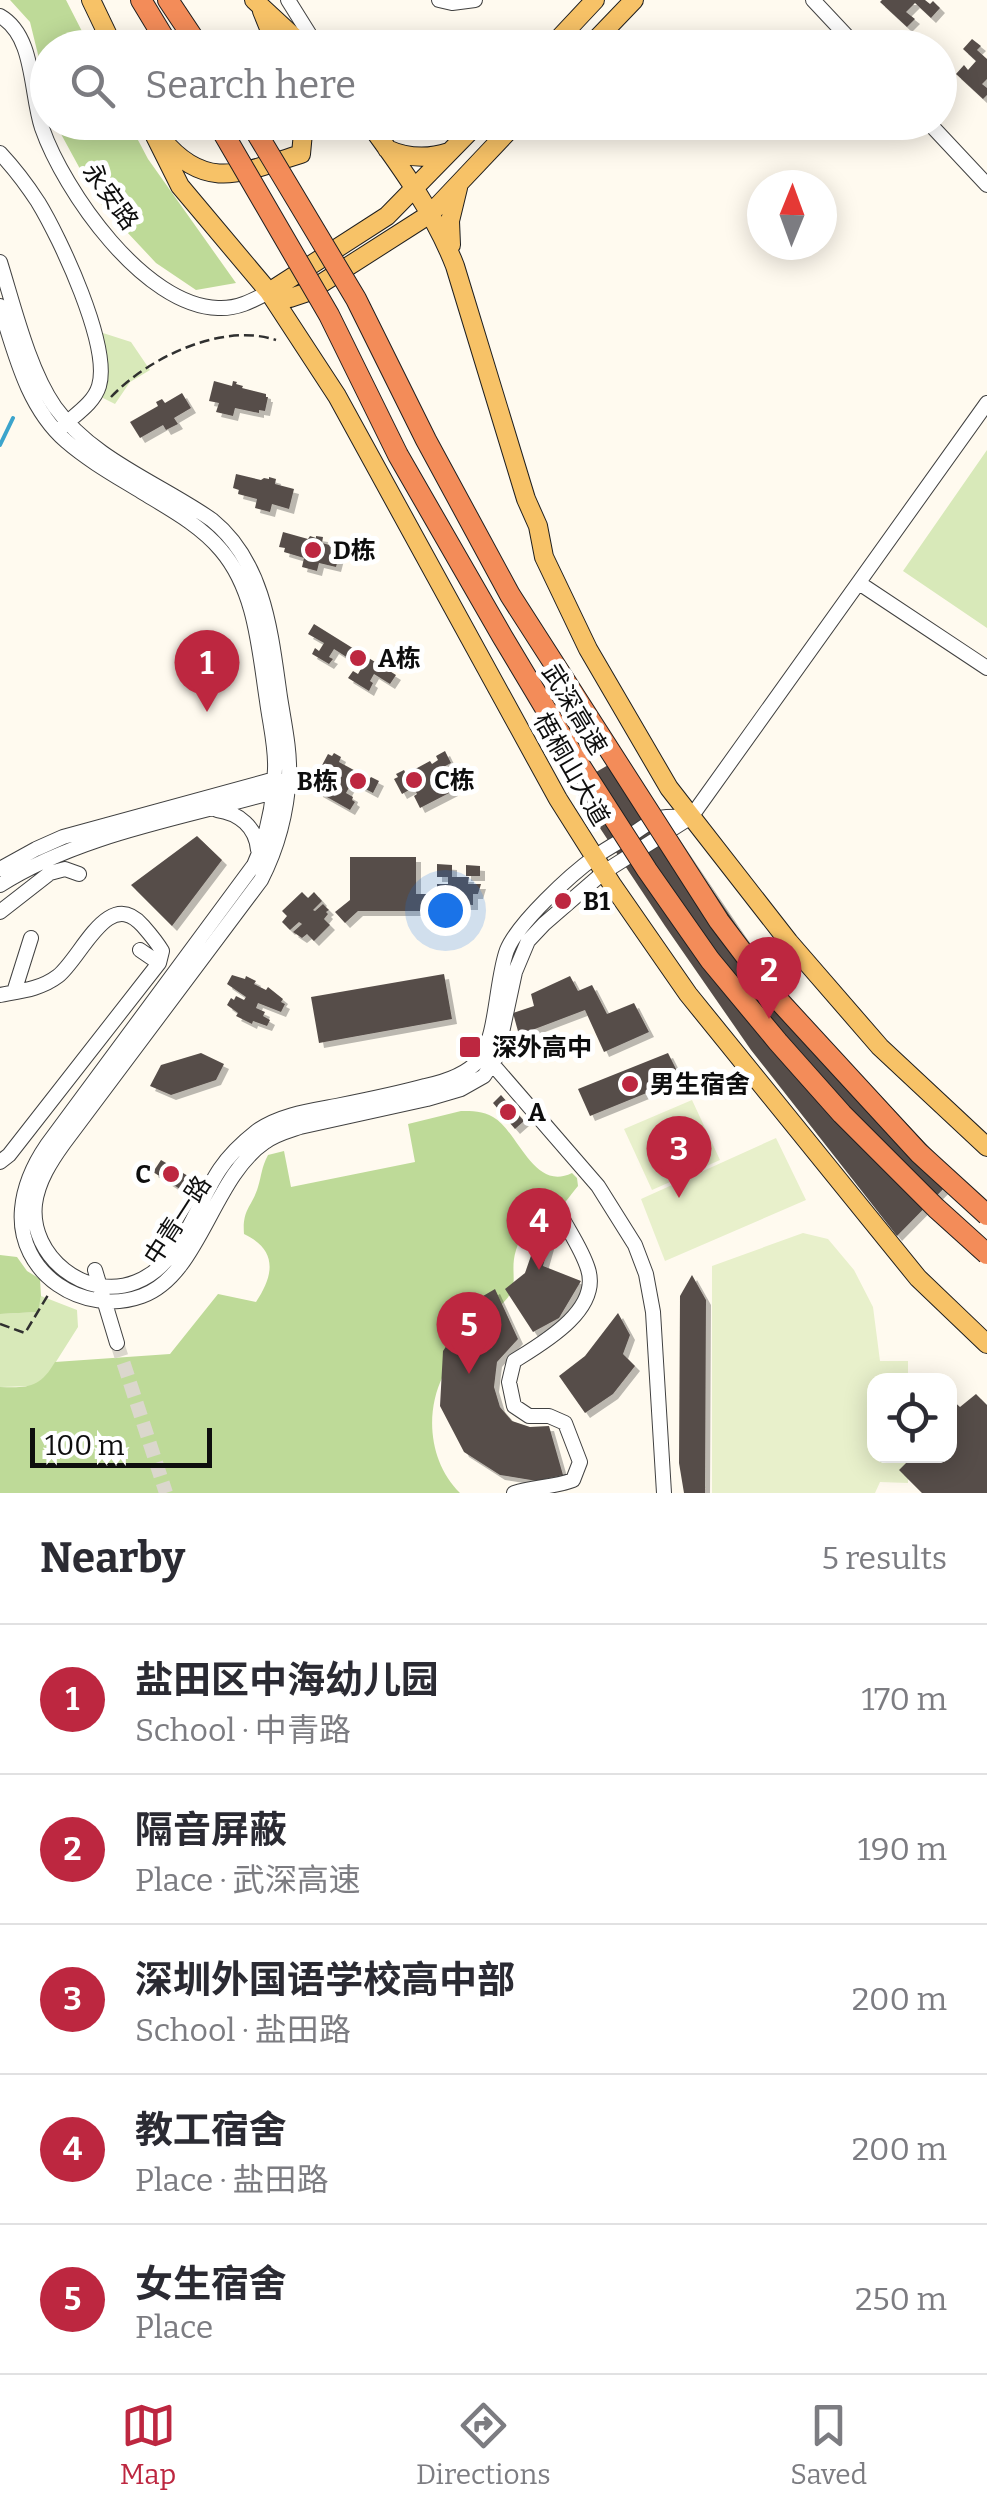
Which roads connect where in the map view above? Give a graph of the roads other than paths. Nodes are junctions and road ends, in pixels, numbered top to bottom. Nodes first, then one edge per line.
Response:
1 (91, 0) edge
2 (140, 0) edge
3 (168, 0) edge
4 (288, 0) edge
5 (439, 0) edge
6 (475, 0) edge
7 (595, 0) edge
8 (634, 0) edge
9 (813, 0) edge
10 (257, 3) edge
11 (0, 16) edge
12 (105, 30) edge
13 (159, 30) edge
14 (188, 30) edge
15 (269, 30) edge
16 (286, 30) edge
17 (307, 30) edge
18 (567, 30) edge
19 (605, 30) edge
20 (841, 30) edge
21 (30, 79) edge
22 (48, 140) edge
23 (158, 140) edge
24 (163, 140) edge
25 (228, 140) edge
26 (261, 140) edge
27 (302, 140) edge
28 (381, 140) edge
29 (463, 140) edge
30 (500, 140) edge
31 (945, 140) edge
32 (387, 148) junction
33 (454, 150) junction
34 (0, 152) edge
35 (462, 180) junction
36 (987, 185) edge
37 (415, 190) junction
38 (430, 214) junction
39 (0, 262) edge
40 (455, 266) junction
41 (268, 292) junction
42 (0, 306) edge
43 (987, 403) edge
44 (62, 427) junction
45 (859, 583) junction
46 (987, 668) edge
47 (279, 784) junction
48 (207, 811) junction
49 (691, 816) junction
50 (599, 864) junction
51 (254, 865) junction
52 (0, 869) edge
53 (78, 874) dead end
54 (0, 885) edge
55 (0, 912) edge
56 (31, 938) dead end
57 (140, 950) dead end
58 (158, 964) junction
59 (7, 994) edge
60 (94, 1047) junction
61 (488, 1059) junction
62 (117, 1062) junction
63 (987, 1147) edge
64 (0, 1162) edge
65 (559, 1212) dead end
66 (987, 1215) edge
67 (987, 1254) edge
68 (95, 1270) dead end
69 (102, 1294) junction
70 (118, 1343) tunnel mouth
71 (987, 1344) edge
72 (514, 1493) edge
73 (664, 1493) edge

1 - 12 main road
2 - 13 highway
3 - 14 highway
4 - 17 street
5 - 6 street
7 - 18 main road
8 - 19 main road
9 - 20 street
10 - 15 main road
10 - 16 main road
11 - 21 street, 永安路
22 - 41 street, 永安路
23 - 41 main road, 梧桐山大道
24 - 27 main road
25 - 67 highway, 武深高速, bridge
26 - 66 highway, 武深高速, bridge
28 - 32 main road
29 - 33 main road, 永安路
30 - 35 main road, 永安路
31 - 36 street
32 - 33 main road
32 - 37 main road
33 - 37 main road, 永安路
34 - 44 street
35 - 38 main road, 永安路
35 - 40 main road
37 - 38 main road
37 - 41 main road, 永安路
38 - 40 main road
38 - 41 main road, 永安路
39 - 44 street
40 - 49 main road
41 - 50 main road, 梧桐山大道
42 - 44 street
43 - 45 street
44 - 47 street
45 - 46 street
45 - 49 street
47 - 48 street
47 - 51 street
47 - 52 street
47 - 62 street
48 - 51 street
48 - 54 street
49 - 50 street
49 - 63 main road
50 - 61 street
50 - 71 main road, 梧桐山大道
51 - 62 street
53 - 55 street
56 - 59 street
57 - 58 street
58 - 59 street
58 - 60 street
60 - 62 street
60 - 64 street
61 - 69 street, 中青一路
61 - 73 street
62 - 69 street
65 - 72 street
68 - 69 street
69 - 70 street

